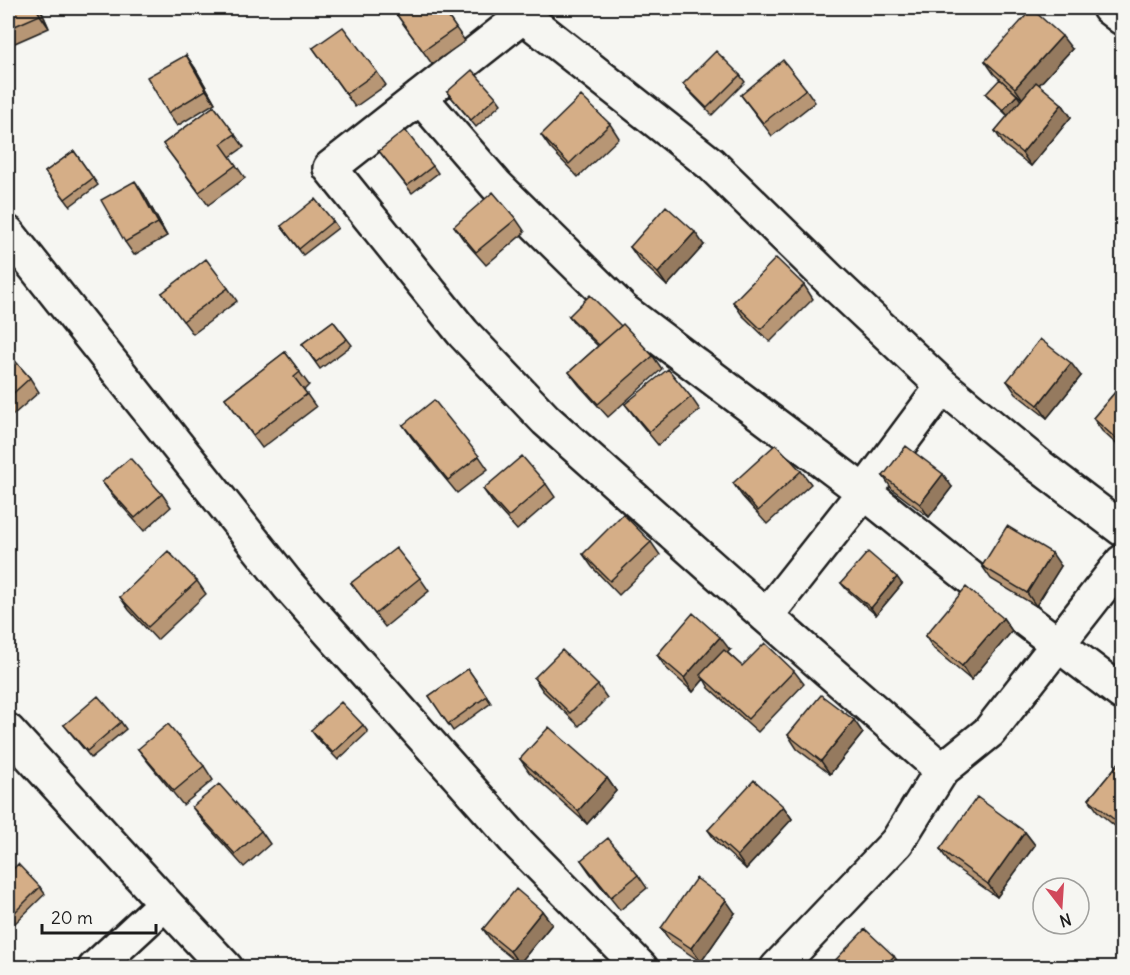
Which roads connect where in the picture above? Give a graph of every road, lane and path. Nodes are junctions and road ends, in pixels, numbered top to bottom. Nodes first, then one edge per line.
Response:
1 (1109, 8) edge
2 (518, 12) edge
3 (1122, 18) edge
4 (420, 97) junction
5 (8, 233) edge
6 (943, 386) junction
7 (864, 492) junction
8 (1122, 530) edge
9 (1122, 562) edge
10 (766, 616) junction
11 (1058, 645) junction
12 (1122, 693) edge
13 (8, 731) edge
14 (942, 770) junction
15 (165, 903) junction
16 (95, 968) edge
17 (226, 968) edge
18 (641, 968) edge
19 (777, 968) edge

1 - 3 street
2 - 4 street
2 - 6 street
4 - 7 street
4 - 10 street
5 - 18 street
6 - 7 street
6 - 8 street
7 - 10 street
7 - 11 street
9 - 11 street
10 - 14 street
11 - 12 street
11 - 14 street
13 - 15 street
14 - 19 street
15 - 16 street
15 - 17 street

